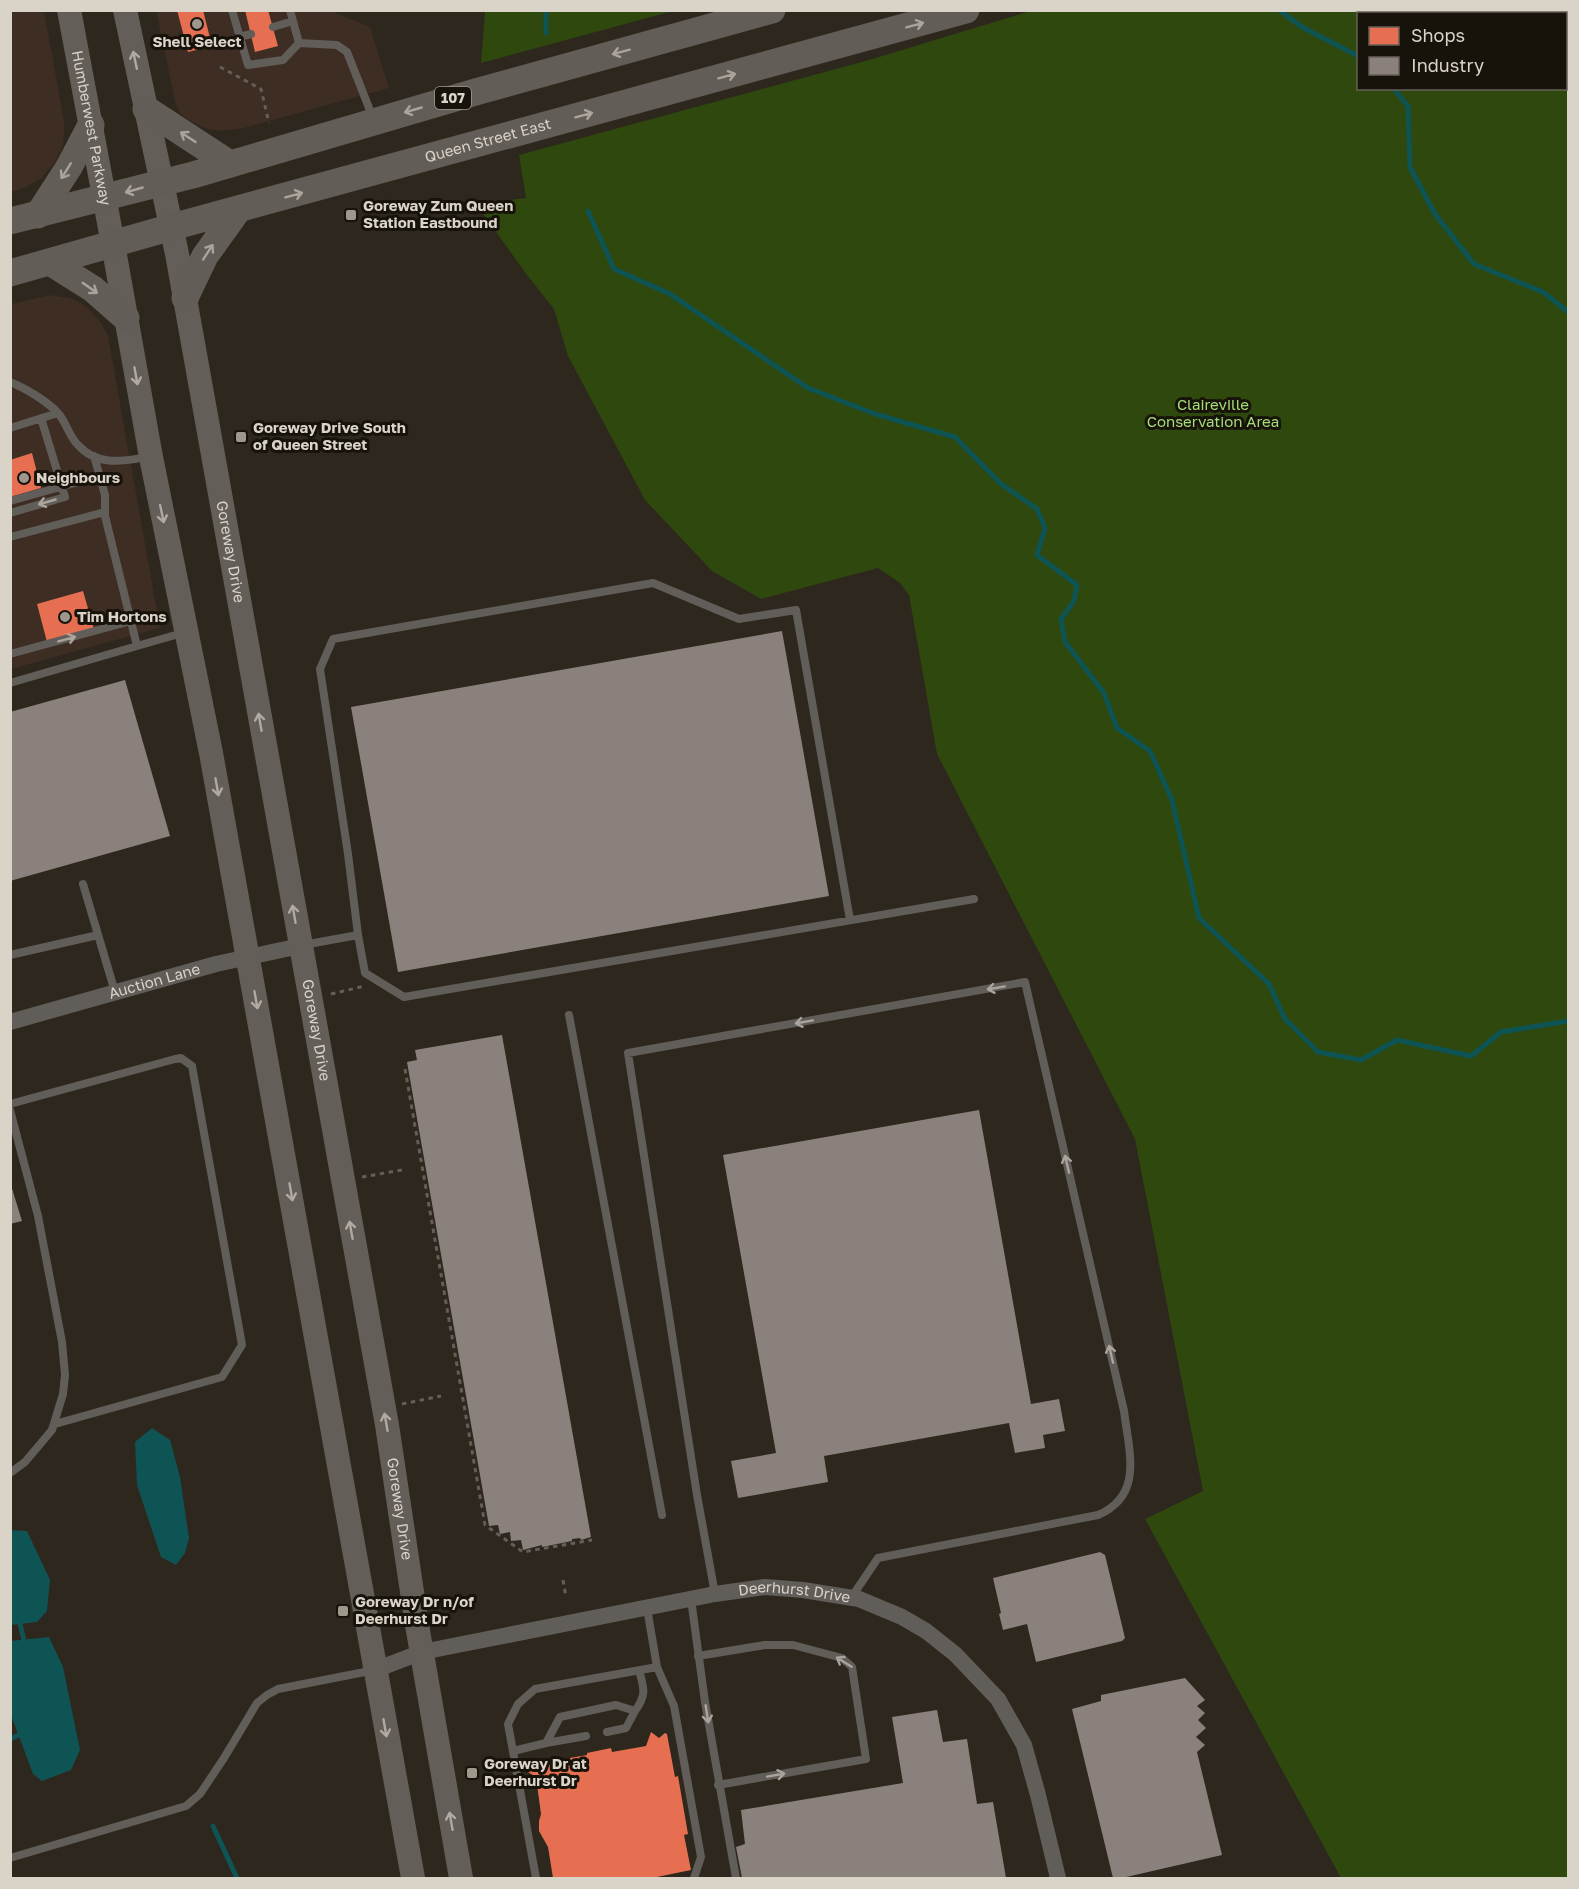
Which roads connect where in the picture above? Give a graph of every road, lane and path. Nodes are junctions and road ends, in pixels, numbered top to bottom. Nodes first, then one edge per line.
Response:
1 (69, 10) edge
2 (124, 10) edge
3 (290, 10) edge
4 (772, 10) edge
5 (966, 10) edge
6 (233, 15) edge
7 (246, 16) dead end
8 (293, 21) junction
9 (273, 27) dead end
10 (251, 34) dead end
11 (239, 37) junction
12 (299, 43) junction
13 (220, 67) dead end
14 (146, 109) junction
15 (374, 122) junction
16 (269, 123) dead end
17 (91, 125) junction
18 (230, 164) junction
19 (163, 182) junction
20 (105, 199) junction
21 (238, 210) junction
22 (38, 214) junction
23 (10, 221) edge
24 (172, 227) junction
25 (113, 244) junction
26 (50, 262) junction
27 (10, 273) edge
28 (185, 298) junction
29 (126, 318) junction
30 (10, 382) edge
31 (58, 413) junction
32 (41, 418) junction
33 (10, 428) edge
34 (94, 456) junction
35 (151, 457) junction
36 (100, 476) junction
37 (62, 486) junction
38 (10, 501) edge
39 (105, 512) junction
40 (10, 513) edge
41 (10, 537) edge
42 (131, 621) junction
43 (186, 632) junction
44 (137, 645) junction
45 (10, 654) edge
46 (10, 683) edge
47 (83, 884) dead end
48 (974, 899) dead end
49 (850, 920) junction
50 (98, 935) junction
51 (358, 935) junction
52 (300, 946) junction
53 (10, 955) edge
54 (248, 957) junction
55 (367, 986) dead end
56 (115, 992) junction
57 (328, 994) dead end
58 (568, 1015) dead end
59 (10, 1022) edge
60 (405, 1069) dead end
61 (10, 1104) edge
62 (10, 1110) edge
63 (402, 1170) dead end
64 (361, 1177) dead end
65 (441, 1396) dead end
66 (402, 1404) dead end
67 (55, 1424) junction
68 (10, 1473) edge
69 (662, 1515) dead end
70 (592, 1540) dead end
71 (563, 1580) dead end
72 (715, 1594) junction
73 (566, 1597) dead end
74 (851, 1598) junction
75 (691, 1599) junction
76 (647, 1608) junction
77 (422, 1652) junction
78 (698, 1656) junction
79 (657, 1667) junction
80 (375, 1670) junction
81 (639, 1670) junction
82 (635, 1711) junction
83 (607, 1732) dead end
84 (586, 1736) dead end
85 (546, 1743) junction
86 (513, 1750) junction
87 (718, 1785) junction
88 (10, 1858) edge
89 (413, 1878) edge
90 (461, 1878) edge
91 (536, 1878) edge
92 (694, 1878) edge
93 (736, 1878) edge
94 (1058, 1878) edge

1 - 17 main road, Humberwest Parkway
14 -> 2 main road
3 - 8 lane
4 -> 15 main road, 107
21 -> 5 main road, Queen Street East
6 - 7 lane
6 - 11 lane
8 - 9 lane
8 - 12 lane
10 - 11 lane
11 - 12 lane
12 - 15 lane
13 - 16 path
18 -> 14 main road
14 - 19 main road
15 - 18 main road, 107
17 - 20 main road, Humberwest Parkway
17 -> 22 main road
18 - 19 main road, 107
19 -> 20 main road, 107
19 - 24 main road, Goreway Drive
20 - 22 main road, 107
20 - 25 main road, Humberwest Parkway
21 - 24 main road, Queen Street East
28 -> 21 main road
22 - 23 main road, 107
24 - 25 main road, Queen Street East
24 - 28 main road, Goreway Drive
25 - 26 main road, Queen Street East
25 - 29 main road
26 - 27 main road, Queen Street East
26 -> 29 main road
52 -> 28 main road, Goreway Drive
29 -> 35 main road
30 - 31 lane
31 - 32 lane
31 - 34 lane
32 - 33 lane
32 - 37 lane
34 - 35 lane
34 - 36 lane
35 -> 43 main road
36 - 37 lane
36 - 39 lane
37 - 38 lane
37 -> 40 lane
39 - 41 lane
39 - 42 lane
42 - 44 lane
45 -> 42 lane
43 - 44 lane
43 -> 54 main road
44 - 46 lane
47 - 50 lane
48 - 49 lane
49 - 51 lane
49 - 51 lane
50 - 53 lane
50 - 56 lane
51 - 52 lane
52 - 54 street, Auction Lane
77 -> 52 main road, Goreway Drive
54 - 56 street, Auction Lane
54 -> 80 main road
55 - 57 path
56 - 59 street, Auction Lane
58 - 69 lane
60 - 70 path
61 - 67 lane
62 - 67 lane
63 - 64 path
65 - 66 path
67 - 68 lane
71 - 73 path
72 - 74 street, Deerhurst Drive
74 -> 72 lane
72 - 75 street, Deerhurst Drive
74 - 94 street, Deerhurst Drive
75 - 76 street, Deerhurst Drive
75 - 78 lane
76 - 77 street, Deerhurst Drive
76 - 79 lane
77 - 80 street, Deerhurst Drive
90 -> 77 main road, Goreway Drive
78 -> 87 lane
87 -> 78 lane
79 - 81 lane
79 - 92 lane
80 - 88 lane
80 -> 89 main road
81 - 82 lane
81 - 86 lane
82 - 83 lane
82 - 85 lane
84 - 85 lane
85 - 86 lane
86 - 91 lane
87 - 93 lane

